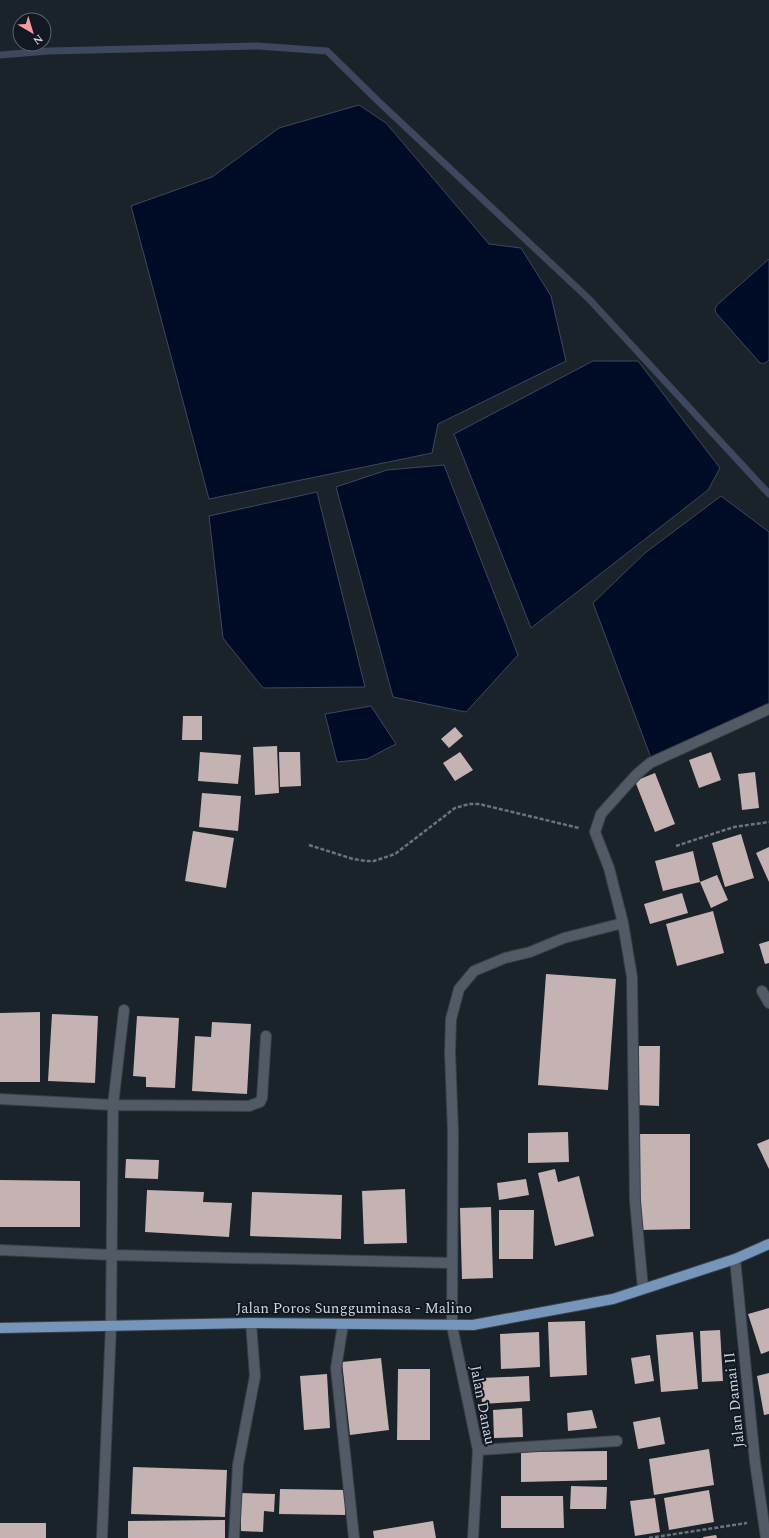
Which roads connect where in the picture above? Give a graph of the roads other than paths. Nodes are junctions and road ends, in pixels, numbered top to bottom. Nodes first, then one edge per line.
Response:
1 (769, 709) edge
2 (623, 923) junction
3 (762, 991) dead end
4 (769, 1003) edge
5 (124, 1010) dead end
6 (266, 1036) dead end
7 (0, 1099) edge
8 (114, 1105) junction
9 (769, 1244) edge
10 (0, 1250) edge
11 (112, 1255) junction
12 (735, 1259) junction
13 (452, 1263) junction
14 (644, 1289) junction
15 (251, 1323) junction
16 (343, 1324) junction
17 (111, 1325) junction
18 (452, 1326) junction
19 (0, 1328) edge
20 (617, 1441) dead end
21 (478, 1450) junction
22 (102, 1538) edge
23 (234, 1538) edge
24 (354, 1538) edge
25 (473, 1538) edge
26 (766, 1538) edge

1 - 2 street
2 - 13 street, Jalan Danau
2 - 14 street
3 - 4 street
5 - 8 street
6 - 8 street
7 - 8 street
8 - 11 street
9 - 12 main road, Jalan Poros Sungguminasa - Malino
10 - 11 street
11 - 13 street
11 - 17 street
12 - 14 main road, Jalan Poros Sungguminasa - Malino
12 - 26 street, Jalan Damai II
13 - 18 street, Jalan Danau
14 - 18 main road, Jalan Poros Sungguminasa - Malino
15 - 16 main road, Jalan Poros Sungguminasa - Malino
15 - 17 main road, Jalan Poros Sungguminasa - Malino
15 - 23 street
16 - 18 main road, Jalan Poros Sungguminasa - Malino
16 - 24 street
17 - 19 main road, Jalan Poros Sungguminasa - Malino
17 - 22 street
18 - 21 street, Jalan Danau
20 - 21 street
21 - 25 street, Jalan Danau

